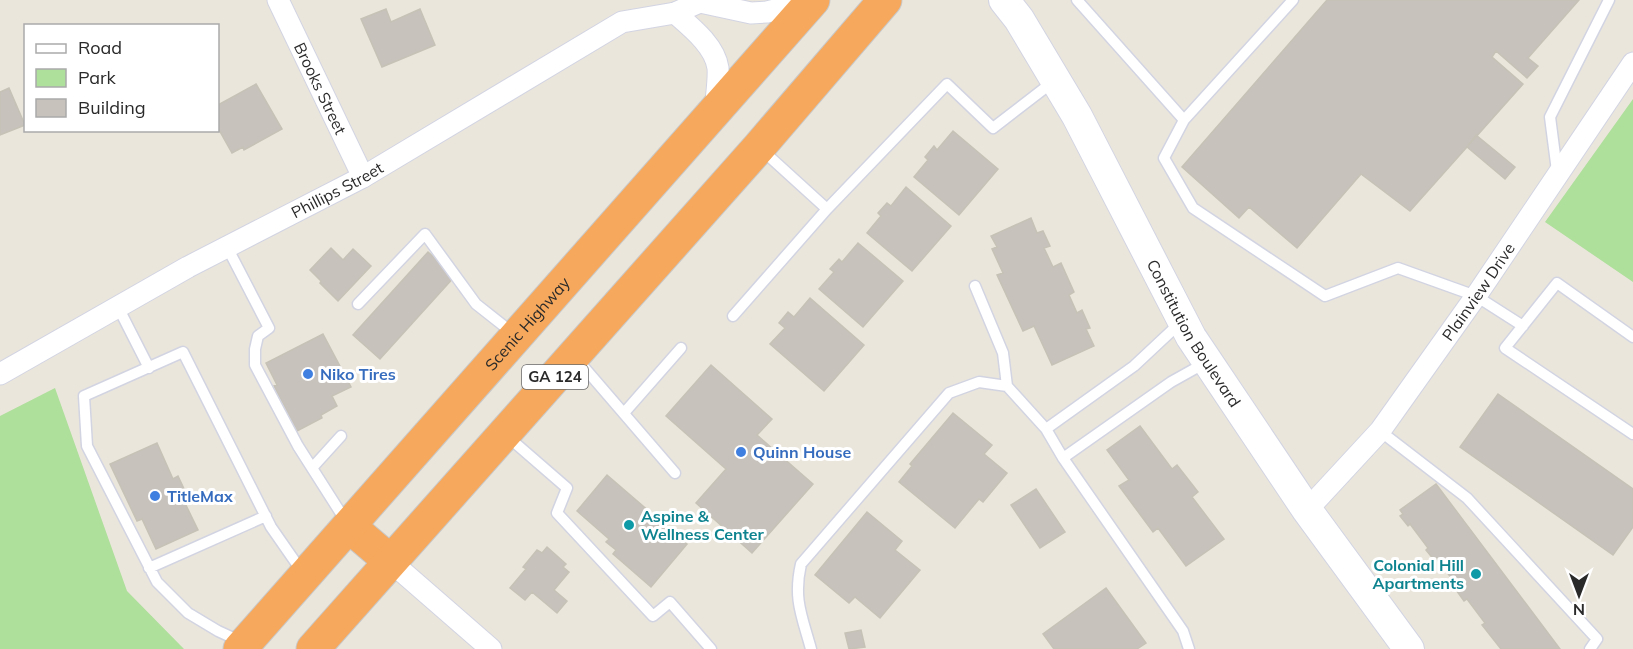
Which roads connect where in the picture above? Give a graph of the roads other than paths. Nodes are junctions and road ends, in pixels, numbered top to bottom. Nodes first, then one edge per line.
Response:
1 (278, 0) edge
2 (813, 0) edge
3 (885, 0) edge
4 (1004, 0) edge
5 (1077, 0) edge
6 (1293, 0) edge
7 (1609, 0) edge
8 (675, 13) junction
9 (1633, 63) edge
10 (1056, 79) junction
11 (715, 111) junction
12 (1184, 120) junction
13 (759, 147) junction
14 (1557, 176) junction
15 (363, 177) junction
16 (827, 209) junction
17 (227, 247) junction
18 (975, 286) dead end
19 (1476, 296) junction
20 (358, 304) dead end
21 (118, 307) junction
22 (733, 316) dead end
23 (1182, 321) junction
24 (1523, 326) junction
25 (517, 335) junction
26 (1633, 337) edge
27 (681, 348) dead end
28 (574, 355) junction
29 (1207, 362) junction
30 (149, 368) junction
31 (0, 374) edge
32 (1007, 386) junction
33 (624, 413) junction
34 (1046, 429) junction
35 (1380, 431) junction
36 (505, 434) junction
37 (1633, 434) edge
38 (341, 436) dead end
39 (1063, 458) junction
40 (312, 468) junction
41 (675, 473) dead end
42 (1307, 510) junction
43 (266, 516) junction
44 (349, 526) junction
45 (390, 561) junction
46 (149, 568) junction
47 (305, 575) junction
48 (243, 646) edge
49 (313, 649) edge
50 (491, 649) edge
51 (711, 649) edge
52 (812, 649) edge
53 (1189, 649) edge
54 (1408, 649) edge
55 (1590, 649) edge

1 - 15 street, Brooks Street
2 - 8 street, Phillips Street
2 - 11 highway, Scenic Highway / GA 124
3 - 13 highway, GA 124
4 - 10 street, Constitution Boulevard
5 - 12 lane
6 - 12 lane
7 - 14 lane
8 - 11 street
8 - 15 street, Phillips Street
9 - 14 street, Plainview Drive
10 - 16 lane
10 - 23 street, Constitution Boulevard
11 - 25 highway, Scenic Highway / GA 124
12 - 19 lane
13 - 16 lane
13 - 28 highway, GA 124
14 - 19 street, Plainview Drive
15 - 17 street, Phillips Street
16 - 22 lane
17 - 21 street, Phillips Street
17 - 40 lane
18 - 32 lane
19 - 24 lane
19 - 35 street, Plainview Drive
20 - 25 lane
21 - 30 lane
21 - 31 street, Phillips Street
23 - 29 street, Constitution Boulevard
23 - 34 lane
24 - 26 lane
24 - 37 lane
25 - 44 highway, Scenic Highway / GA 124
27 - 33 lane
28 - 33 lane
28 - 36 highway, GA 124
29 - 39 lane
29 - 42 street, Constitution Boulevard
30 - 43 lane
30 - 46 lane
32 - 34 lane
32 - 52 lane
33 - 41 lane
34 - 39 lane
35 - 42 street, Plainview Drive
35 - 55 lane
36 - 45 highway, GA 124
36 - 51 lane
38 - 40 lane
39 - 53 lane
40 - 44 lane
42 - 54 street, Constitution Boulevard
43 - 46 lane
43 - 47 lane
44 - 45 highway
44 - 47 highway, Scenic Highway / GA 124
45 - 49 highway, GA 124
45 - 50 street
46 - 48 lane
47 - 48 highway, Scenic Highway / GA 124

